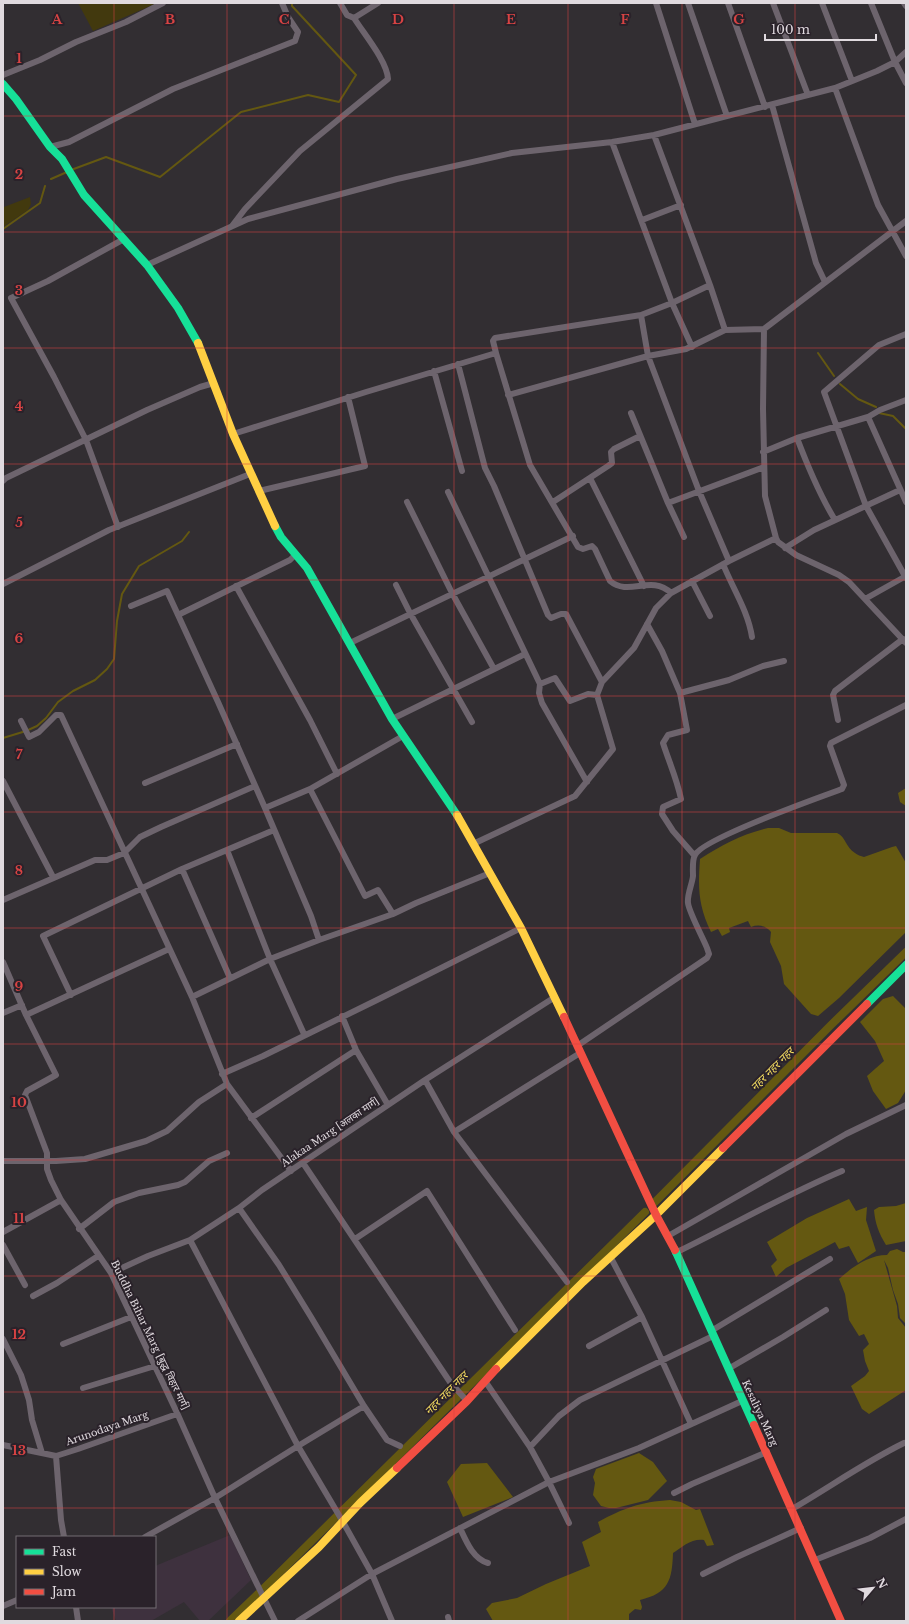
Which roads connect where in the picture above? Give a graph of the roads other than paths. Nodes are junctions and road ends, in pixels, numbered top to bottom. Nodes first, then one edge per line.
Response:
1 (163, 3) edge
2 (282, 3) edge
3 (340, 3) edge
4 (378, 3) edge
5 (656, 3) edge
6 (688, 3) edge
7 (728, 3) edge
8 (773, 3) edge
9 (822, 3) edge
10 (871, 3) edge
11 (904, 3) edge
12 (906, 6) edge
13 (354, 18) junction
14 (906, 52) edge
15 (895, 62) junction
16 (3, 75) edge
17 (852, 81) junction
18 (906, 83) edge
19 (3, 84) edge
20 (835, 88) junction
21 (808, 95) junction
22 (772, 105) junction
23 (765, 107) junction
24 (727, 116) junction
25 (695, 124) junction
26 (654, 135) junction
27 (612, 142) junction
28 (50, 147) junction
29 (681, 205) junction
30 (642, 220) junction
31 (906, 221) edge
32 (231, 227) junction
33 (892, 231) junction
34 (124, 239) junction
35 (906, 256) edge
36 (148, 265) junction
37 (825, 282) junction
38 (710, 285) junction
39 (672, 303) junction
40 (641, 315) junction
41 (764, 329) junction
42 (725, 330) junction
43 (906, 334) edge
44 (692, 346) junction
45 (496, 353) junction
46 (648, 356) junction
47 (458, 364) junction
48 (434, 371) junction
49 (214, 383) junction
50 (508, 395) junction
51 (348, 397) junction
52 (906, 400) edge
53 (631, 414) dead end
54 (868, 417) junction
55 (836, 428) junction
56 (233, 434) junction
57 (640, 436) junction
58 (797, 438) junction
59 (86, 440) junction
60 (763, 452) junction
61 (764, 467) junction
62 (462, 471) dead end
63 (250, 474) junction
64 (590, 478) junction
65 (3, 481) edge
66 (900, 490) junction
67 (259, 491) junction
68 (448, 492) dead end
69 (699, 492) junction
70 (407, 502) dead end
71 (553, 502) junction
72 (906, 502) edge
73 (668, 503) junction
74 (866, 506) junction
75 (835, 520) junction
76 (118, 527) junction
77 (572, 536) junction
78 (684, 537) dead end
79 (776, 538) junction
80 (785, 548) junction
81 (296, 554) junction
82 (523, 559) junction
83 (726, 563) junction
84 (489, 575) junction
85 (906, 577) edge
86 (692, 581) junction
87 (3, 584) edge
88 (236, 586) junction
89 (396, 586) dead end
90 (644, 586) junction
91 (452, 593) junction
92 (671, 593) junction
93 (865, 599) junction
94 (131, 606) dead end
95 (410, 613) junction
96 (178, 615) junction
97 (710, 616) dead end
98 (647, 624) junction
99 (752, 637) dead end
100 (904, 641) edge
101 (350, 642) junction
102 (525, 654) junction
103 (784, 661) dead end
104 (494, 668) junction
105 (602, 682) junction
106 (540, 684) junction
107 (453, 688) junction
108 (680, 694) junction
109 (597, 695) junction
110 (906, 705) edge
111 (392, 719) junction
112 (838, 720) dead end
113 (21, 721) dead end
114 (472, 722) dead end
115 (403, 736) junction
116 (237, 744) junction
117 (337, 774) junction
118 (3, 781) edge
119 (587, 782) junction
120 (145, 783) dead end
121 (255, 786) junction
122 (310, 789) junction
123 (265, 808) junction
124 (274, 830) junction
125 (473, 844) junction
126 (227, 850) junction
127 (124, 853) junction
128 (694, 855) junction
129 (182, 868) junction
130 (490, 873) junction
131 (53, 878) junction
132 (141, 888) junction
133 (3, 900) edge
134 (392, 914) junction
135 (520, 928) junction
136 (319, 940) junction
137 (169, 949) junction
138 (270, 959) junction
139 (3, 962) edge
140 (906, 965) edge
141 (230, 978) junction
142 (71, 995) junction
143 (555, 997) junction
144 (192, 998) junction
145 (22, 1005) junction
146 (3, 1013) edge
147 (26, 1015) junction
148 (342, 1016) junction
149 (304, 1034) junction
150 (578, 1049) junction
151 (356, 1050) junction
152 (222, 1074) junction
153 (425, 1080) junction
154 (227, 1084) junction
155 (388, 1105) junction
156 (906, 1105) edge
157 (251, 1118) junction
158 (454, 1132) junction
159 (227, 1153) dead end
160 (3, 1161) edge
161 (47, 1161) junction
162 (303, 1163) junction
163 (290, 1171) junction
164 (842, 1171) dead end
165 (61, 1200) junction
166 (239, 1208) junction
167 (656, 1215) junction
168 (79, 1228) junction
169 (3, 1232) edge
170 (668, 1236) junction
171 (355, 1239) junction
172 (190, 1240) junction
173 (3, 1245) edge
174 (675, 1253) junction
175 (98, 1256) junction
176 (611, 1258) junction
177 (830, 1259) dead end
178 (111, 1274) junction
179 (567, 1282) dead end
180 (25, 1285) dead end
181 (33, 1296) dead end
182 (826, 1310) dead end
183 (131, 1317) junction
184 (642, 1317) junction
185 (515, 1330) dead end
186 (712, 1334) junction
187 (3, 1339) edge
188 (63, 1344) dead end
189 (590, 1346) dead end
190 (661, 1360) junction
191 (155, 1366) junction
192 (728, 1369) junction
193 (485, 1381) junction
194 (83, 1388) dead end
195 (465, 1399) junction
196 (742, 1401) junction
197 (364, 1406) junction
198 (177, 1414) junction
199 (691, 1424) junction
200 (904, 1443) dead end
201 (3, 1445) edge
202 (298, 1446) junction
203 (400, 1446) dead end
204 (530, 1447) junction
205 (767, 1452) junction
206 (42, 1453) junction
207 (56, 1456) junction
208 (549, 1482) junction
209 (674, 1493) dead end
210 (215, 1498) junction
211 (792, 1509) junction
212 (906, 1519) edge
213 (343, 1520) junction
214 (569, 1523) dead end
215 (460, 1528) junction
216 (801, 1528) junction
217 (64, 1536) edge
218 (147, 1536) edge
219 (815, 1560) junction
220 (488, 1563) dead end
221 (372, 1574) junction
222 (703, 1574) dead end
223 (264, 1598) junction
224 (16, 1600) edge
225 (3, 1606) edge
226 (76, 1608) edge
227 (78, 1621) edge
228 (239, 1621) edge
229 (276, 1621) edge
230 (298, 1621) edge
231 (392, 1621) edge
232 (841, 1621) edge

1 - 16 street
2 - 28 street
3 - 13 street
4 - 13 street
5 - 25 street
6 - 24 street
7 - 23 street
8 - 21 street
9 - 17 street
10 - 15 street
11 - 12 street
13 - 32 street
14 - 15 street
15 - 17 street
15 - 18 street
17 - 20 street
19 - 28 main road, Kesaliya Marg
20 - 21 street
20 - 33 street
21 - 22 street
22 - 23 street
22 - 37 street
23 - 24 street
24 - 25 street
25 - 26 street
26 - 27 street
26 - 29 street
27 - 30 street
27 - 32 street
28 - 34 main road, Kesaliya Marg
29 - 30 street
29 - 38 street
30 - 39 street
31 - 33 street
32 - 36 street
33 - 35 street
33 - 37 street
34 - 36 main road, Kesaliya Marg
34 - 59 street
36 - 49 main road, Kesaliya Marg
37 - 41 street
38 - 39 street
38 - 42 street
39 - 40 street
39 - 44 street
40 - 45 street
40 - 46 street
41 - 42 street
41 - 60 street
42 - 44 street
43 - 55 street
44 - 46 street
45 - 47 street
45 - 50 street
46 - 50 street
46 - 69 street
47 - 48 street
47 - 82 street
48 - 51 street
48 - 62 street
49 - 56 main road, Kesaliya Marg
49 - 59 street
50 - 71 street
51 - 56 street
51 - 67 street
52 - 54 street
53 - 57 street
54 - 55 street
54 - 66 street
55 - 58 street
55 - 74 street
56 - 63 main road, Kesaliya Marg
57 - 64 street
57 - 73 street
58 - 60 street
58 - 75 street
59 - 65 street
59 - 76 street
60 - 61 street
61 - 69 street
61 - 79 street
63 - 67 main road, Kesaliya Marg
63 - 76 street
64 - 71 street
64 - 90 street
66 - 72 street
66 - 74 street
67 - 81 main road, Kesaliya Marg
68 - 84 street
69 - 73 street
69 - 83 street
70 - 91 street
71 - 77 street
73 - 78 street
74 - 75 street
74 - 85 street
75 - 80 street
76 - 87 street
77 - 82 street
77 - 90 street
79 - 80 street
79 - 83 street
80 - 93 street
81 - 88 street
81 - 101 main road, Kesaliya Marg
82 - 84 street
82 - 105 street
83 - 86 street
83 - 99 street
84 - 91 street
84 - 102 street
85 - 93 street
86 - 92 street
86 - 97 street
88 - 96 street
88 - 117 street
89 - 95 street
90 - 92 street
91 - 95 street
91 - 104 street
92 - 98 street
93 - 100 street
94 - 96 street
95 - 101 street
95 - 107 street
96 - 116 street
98 - 105 street
98 - 108 street
100 - 112 street
101 - 111 main road, Kesaliya Marg
102 - 104 street
102 - 106 street
103 - 108 street
104 - 107 street
105 - 109 street
106 - 109 street
106 - 119 street
107 - 111 street
107 - 114 street
108 - 128 street
109 - 119 street
110 - 128 street
111 - 115 main road, Kesaliya Marg
113 - 127 street
115 - 117 street
115 - 125 main road, Kesaliya Marg
116 - 120 street
116 - 121 street
117 - 122 street
118 - 131 street
119 - 125 street
121 - 123 street
121 - 127 street
122 - 123 street
122 - 134 street
123 - 124 street
124 - 126 street
124 - 136 street
125 - 130 main road, Kesaliya Marg
126 - 129 street
126 - 138 street
127 - 131 street
127 - 132 street
128 - 150 street
129 - 132 street
129 - 141 street
130 - 134 street
130 - 135 main road, Kesaliya Marg
131 - 133 street
132 - 137 street
132 - 142 street
134 - 136 street
135 - 143 main road, Kesaliya Marg
135 - 148 street
136 - 138 street
137 - 142 street
137 - 144 street
138 - 141 street
138 - 149 street
139 - 145 street, Buddha Bihar Marg [बुद्ध विहार मार्ग]
140 - 167 main road
141 - 144 street
142 - 147 street
143 - 150 main road, Kesaliya Marg
143 - 153 street, Alakaa Marg [अलका मार्ग]
144 - 152 street
145 - 146 street
145 - 147 street, Buddha Bihar Marg [बुद्ध विहार मार्ग]
147 - 161 street, Buddha Bihar Marg [बुद्ध विहार मार्ग]
148 - 149 street
148 - 151 street
149 - 152 street
150 - 158 street
150 - 167 main road, Kesaliya Marg
151 - 155 street
151 - 157 street
152 - 154 street
153 - 155 street, Alakaa Marg [अलका मार्ग]
153 - 158 street
154 - 157 street
154 - 161 street
155 - 162 street, Alakaa Marg [अलका मार्ग]
156 - 170 street
157 - 163 street
158 - 179 street
159 - 168 street
160 - 161 street
161 - 165 street, Buddha Bihar Marg [बुद्ध विहार मार्ग]
162 - 163 street, Alakaa Marg [अलका मार्ग]
162 - 171 street
163 - 166 street, Alakaa Marg [अलका मार्ग]
164 - 174 street
165 - 168 street, Buddha Bihar Marg [बुद्ध विहार मार्ग]
165 - 169 street
166 - 172 street, Alakaa Marg [अलका मार्ग]
166 - 197 street
167 - 170 main road, Kesaliya Marg
167 - 176 main road
168 - 175 street, Buddha Bihar Marg [बुद्ध विहार मार्ग]
170 - 174 main road, Kesaliya Marg
171 - 185 street
171 - 195 street
172 - 178 street, Alakaa Marg [अलका मार्ग]
172 - 202 street
173 - 180 street
174 - 186 main road, Kesaliya Marg
175 - 178 street, Buddha Bihar Marg [बुद्ध विहार मार्ग]
175 - 181 street
176 - 184 street
176 - 193 main road
177 - 186 street
178 - 183 street, Buddha Bihar Marg [बुद्ध विहार मार्ग]
182 - 192 street
183 - 188 street
183 - 191 street, Buddha Bihar Marg [बुद्ध विहार मार्ग]
184 - 189 street
184 - 190 street
186 - 190 street
186 - 192 main road, Kesaliya Marg
187 - 206 street
190 - 199 street
190 - 204 street
191 - 194 street
191 - 198 street, Buddha Bihar Marg [बुद्ध विहार मार्ग]
192 - 196 main road, Kesaliya Marg
193 - 195 main road
193 - 204 street
195 - 213 main road
196 - 199 street
196 - 205 main road, Kesaliya Marg
197 - 202 street
197 - 203 street
198 - 207 street, Arunodaya Marg
198 - 210 street, Buddha Bihar Marg [बुद्ध विहार मार्ग]
199 - 208 street
200 - 211 street
201 - 206 street, Arunodaya Marg
202 - 210 street
202 - 213 street
204 - 208 street
205 - 209 street
205 - 211 main road, Kesaliya Marg
206 - 207 street, Arunodaya Marg
207 - 217 street
208 - 214 street
208 - 215 street
210 - 218 street
210 - 223 street, Buddha Bihar Marg [बुद्ध विहार मार्ग]
211 - 216 main road, Kesaliya Marg
212 - 219 street
213 - 221 street
213 - 223 main road
215 - 220 street
215 - 221 street
216 - 219 main road, Kesaliya Marg
216 - 222 street
219 - 232 main road, Kesaliya Marg
221 - 230 street
221 - 231 street
223 - 228 main road
223 - 229 street, Buddha Bihar Marg [बुद्ध विहार मार्ग]
224 - 225 street
226 - 227 street

